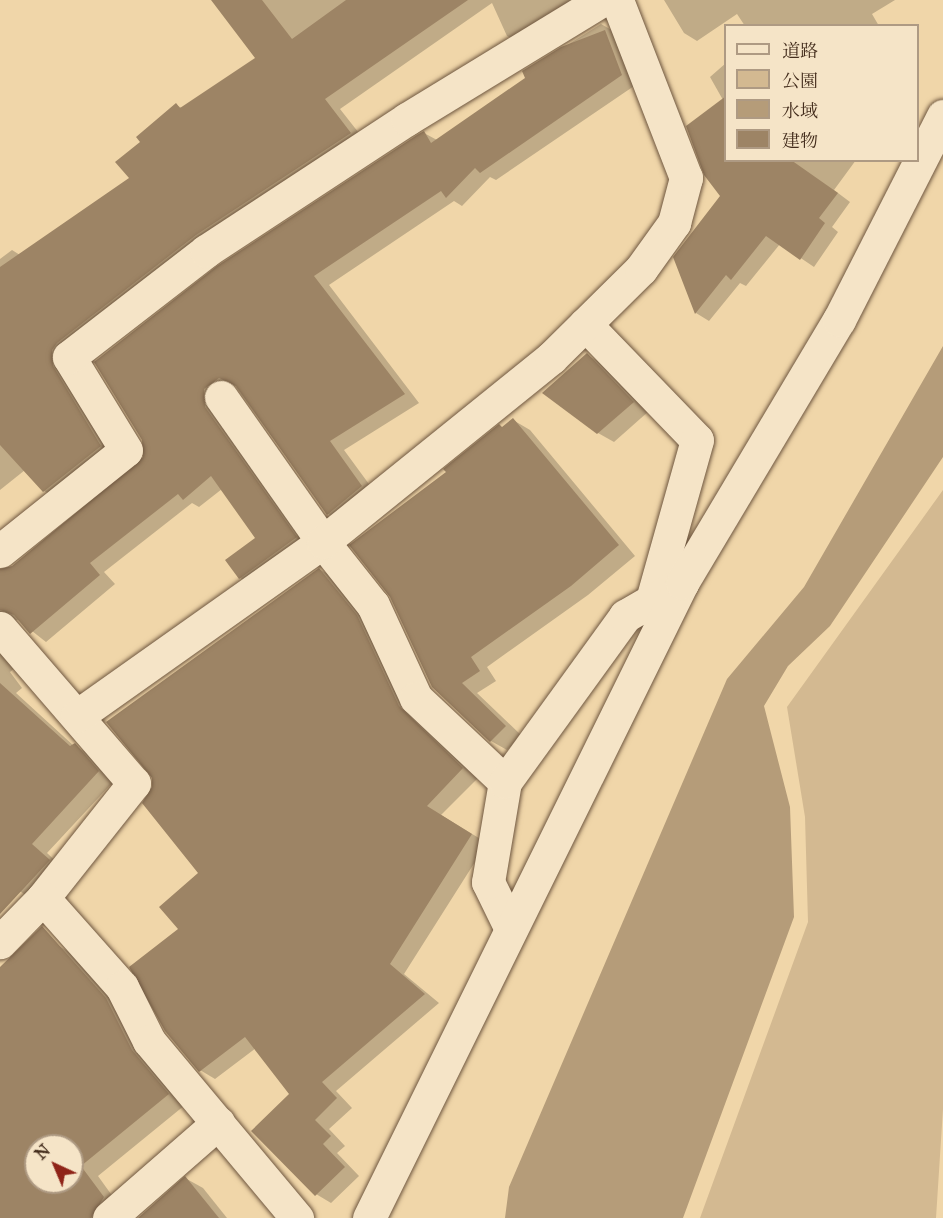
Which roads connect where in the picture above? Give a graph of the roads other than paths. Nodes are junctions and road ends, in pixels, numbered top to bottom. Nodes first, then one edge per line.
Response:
1 (602, 0) edge
2 (617, 0) edge
3 (943, 116) edge
4 (585, 324) junction
5 (221, 397) dead end
6 (323, 542) junction
7 (0, 551) edge
8 (682, 583) junction
9 (652, 600) junction
10 (0, 628) edge
11 (77, 716) junction
12 (505, 782) junction
13 (43, 898) junction
14 (510, 927) junction
15 (0, 942) edge
16 (218, 1123) junction
17 (109, 1218) edge
18 (297, 1218) edge
19 (369, 1218) edge

1 - 7 street
2 - 4 street
3 - 8 street
4 - 6 street
4 - 9 street
5 - 6 street
6 - 11 street
6 - 12 street
8 - 9 street
8 - 14 street
9 - 12 street
10 - 11 street
11 - 13 street
12 - 14 street
13 - 15 street
13 - 16 street
14 - 19 street
16 - 17 street
16 - 18 street

